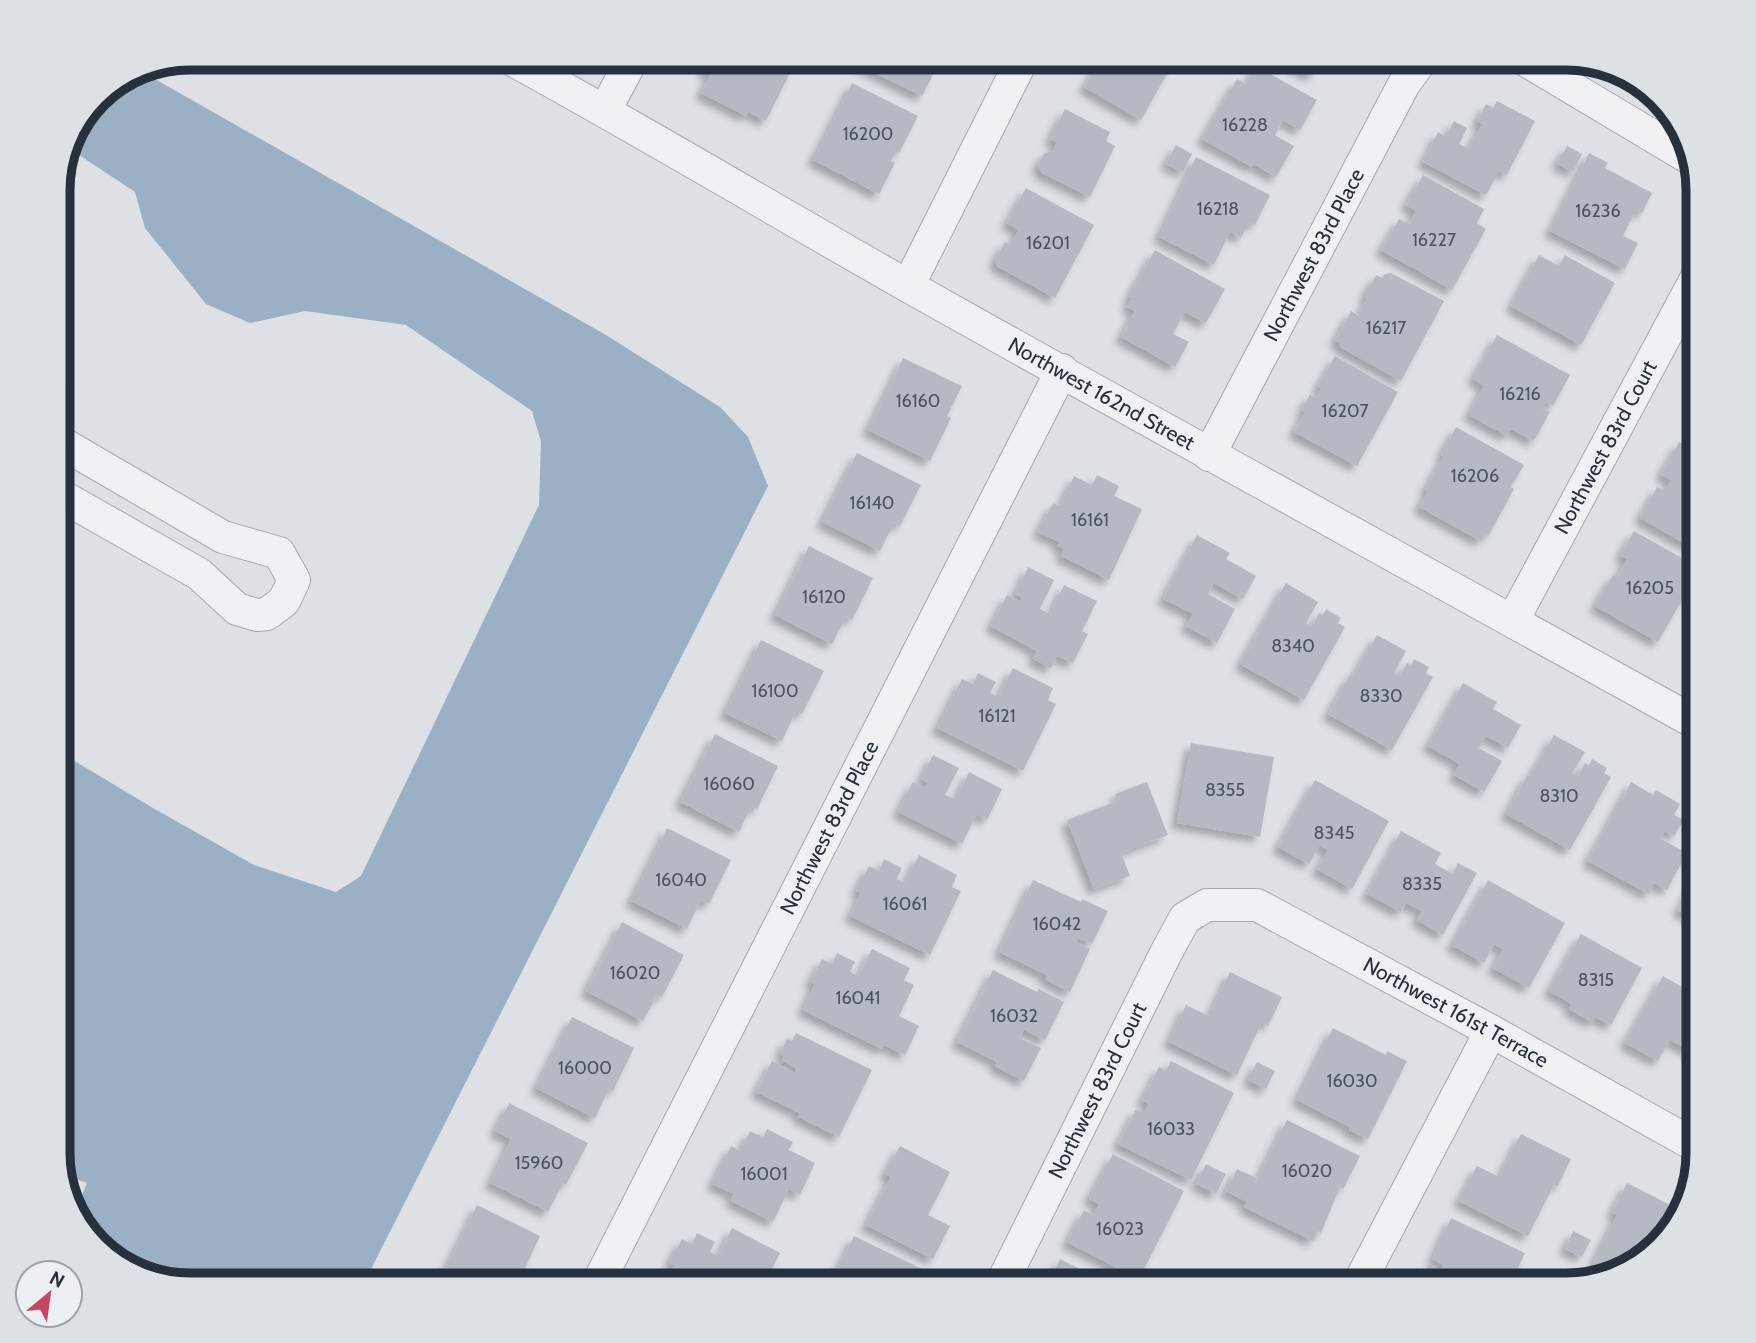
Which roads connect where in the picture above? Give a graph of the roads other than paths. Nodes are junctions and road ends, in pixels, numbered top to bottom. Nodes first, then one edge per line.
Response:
1 (531, 70) edge
2 (627, 70) edge
3 (1017, 70) edge
4 (1414, 70) edge
5 (1542, 70) edge
6 (605, 110) junction
7 (1680, 152) edge
8 (908, 286) junction
9 (1686, 298) edge
10 (1062, 370) junction
11 (70, 448) edge
12 (1209, 455) junction
13 (70, 501) edge
14 (1514, 620) junction
15 (1686, 717) edge
16 (1207, 905) joint
17 (1491, 1031) junction
18 (1686, 1140) edge
19 (603, 1273) edge
20 (1007, 1273) edge
21 (1364, 1273) edge

1 - 6 street, Northwest 162nd Street
2 - 6 street
3 - 8 street
4 - 12 street, Northwest 83rd Place
5 - 7 street
6 - 8 street, Northwest 162nd Street
8 - 10 street, Northwest 162nd Street
9 - 14 street, Northwest 83rd Court
10 - 12 street, Northwest 162nd Street
10 - 19 street, Northwest 83rd Place
11 - 13 street
12 - 14 street, Northwest 162nd Street
14 - 15 street, Northwest 162nd Street
16 - 17 street, Northwest 161st Terrace
16 - 20 street, Northwest 83rd Court
17 - 18 street, Northwest 161st Terrace
17 - 21 street

